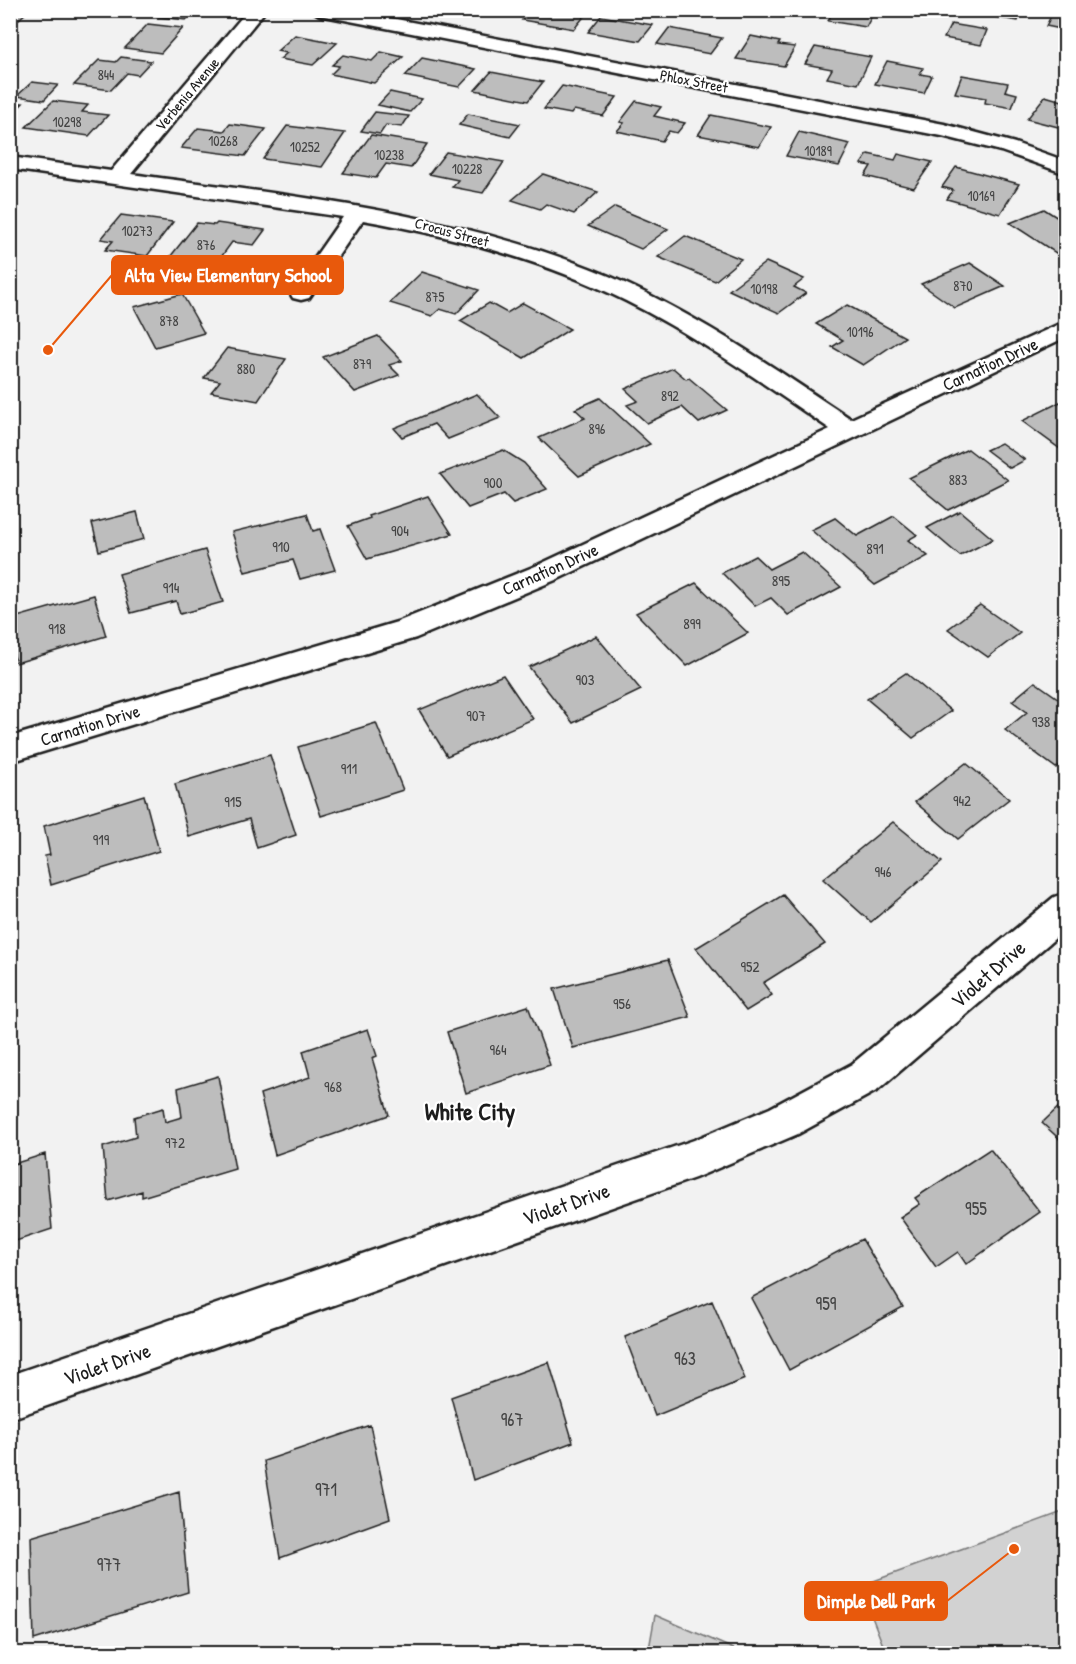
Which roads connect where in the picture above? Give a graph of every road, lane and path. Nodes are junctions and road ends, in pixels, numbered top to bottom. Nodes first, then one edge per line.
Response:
1 (258, 10) edge
2 (319, 10) edge
3 (10, 163) edge
4 (1065, 168) edge
5 (116, 178) junction
6 (358, 211) junction
7 (301, 292) dead end
8 (1063, 332) edge
9 (849, 430) junction
10 (10, 750) edge
11 (1065, 908) edge
12 (10, 1397) edge

1 - 5 street, Verbenia Avenue
2 - 4 street, Phlox Street
3 - 5 street, Crocus Street
5 - 6 street, Crocus Street
6 - 7 street
6 - 9 street, Crocus Street
8 - 9 street, Carnation Drive
9 - 10 street, Carnation Drive
11 - 12 street, Violet Drive

